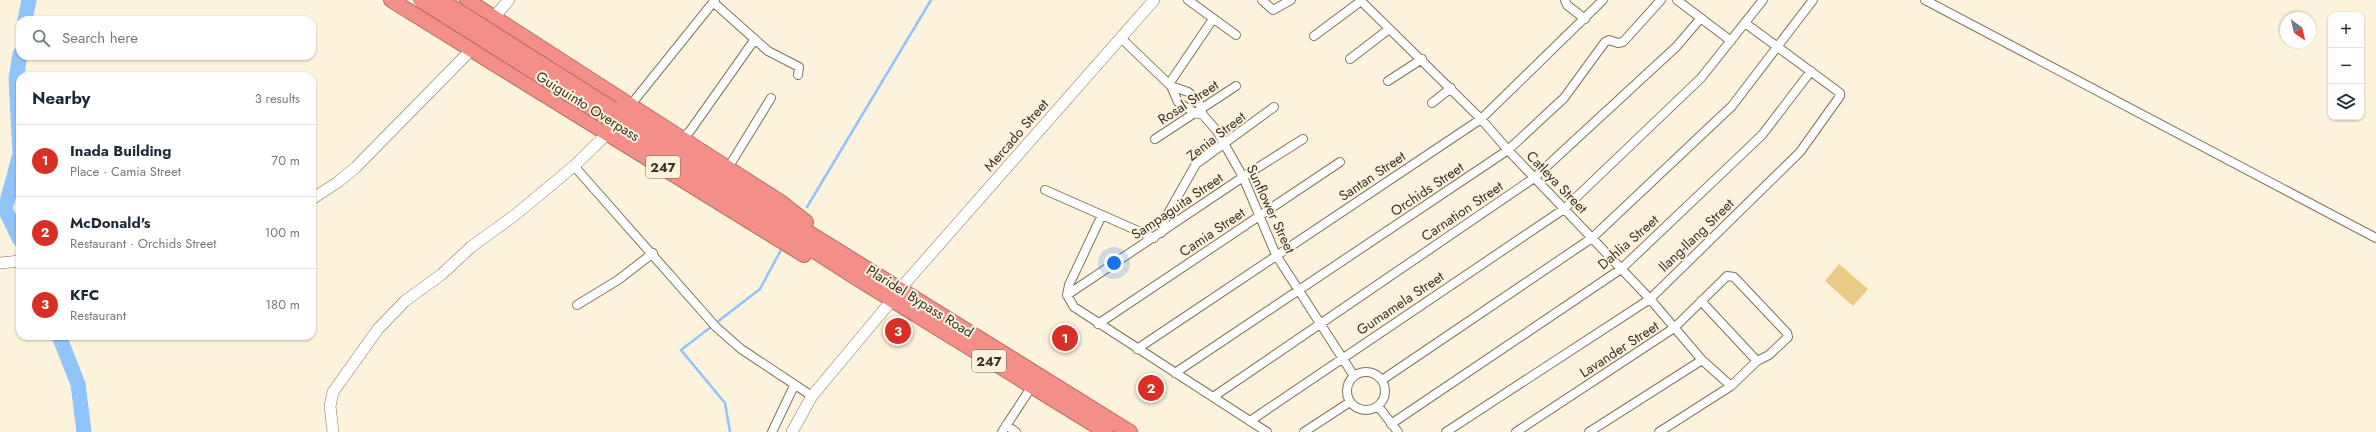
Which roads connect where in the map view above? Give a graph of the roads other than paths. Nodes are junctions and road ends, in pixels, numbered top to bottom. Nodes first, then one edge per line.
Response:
1 (391, 0) edge
2 (420, 0) edge
3 (441, 0) edge
4 (467, 0) edge
5 (509, 0) edge
6 (1154, 0) edge
7 (1188, 0) edge
8 (1262, 0) edge
9 (1291, 0) edge
10 (1565, 0) edge
11 (1602, 0) edge
12 (1661, 0) edge
13 (1677, 0) edge
14 (1763, 0) edge
15 (1813, 0) edge
16 (1925, 0) edge
17 (714, 1) edge
18 (1360, 1) edge
19 (494, 17) junction
20 (1701, 18) junction
21 (1213, 19) junction
22 (1585, 19) junction
23 (1745, 23) junction
24 (1389, 29) junction
25 (1236, 35) dead end
26 (1314, 36) dead end
27 (755, 39) junction
28 (1122, 39) junction
29 (1731, 41) junction
30 (1779, 47) junction
31 (470, 51) junction
32 (1350, 59) dead end
33 (1422, 59) junction
34 (1811, 71) junction
35 (798, 75) dead end
36 (1388, 81) dead end
37 (1170, 85) junction
38 (1236, 86) dead end
39 (1451, 88) junction
40 (771, 98) dead end
41 (1432, 103) dead end
42 (630, 106) junction
43 (1274, 107) dead end
44 (1200, 112) junction
45 (610, 113) junction
46 (1481, 119) junction
47 (608, 133) junction
48 (681, 139) junction
49 (1155, 139) dead end
50 (1303, 139) dead end
51 (1224, 144) junction
52 (1508, 150) junction
53 (1340, 162) dead end
54 (574, 166) junction
55 (728, 168) junction
56 (1243, 177) junction
57 (1534, 178) junction
58 (1045, 190) dead end
59 (316, 196) edge
60 (1564, 209) junction
61 (1102, 215) junction
62 (1261, 215) junction
63 (1157, 236) junction
64 (1592, 238) junction
65 (2376, 238) edge
66 (653, 253) junction
67 (1276, 255) junction
68 (852, 259) junction
69 (16, 261) edge
70 (0, 263) edge
71 (1621, 269) junction
72 (858, 279) junction
73 (1300, 291) junction
74 (896, 294) junction
75 (1067, 296) junction
76 (1650, 298) junction
77 (1701, 301) junction
78 (576, 305) dead end
79 (1098, 324) junction
80 (1320, 324) junction
81 (1674, 328) junction
82 (1137, 349) junction
83 (1342, 358) junction
84 (1702, 360) junction
85 (1757, 361) junction
86 (1175, 373) junction
87 (1354, 376) junction
88 (1382, 380) junction
89 (794, 386) junction
90 (1032, 386) junction
91 (1731, 386) junction
92 (812, 396) junction
93 (1213, 397) junction
94 (1350, 402) junction
95 (1378, 406) junction
96 (1250, 421) junction
97 (1391, 424) junction
98 (1004, 429) edge
99 (1101, 431) edge
100 (333, 432) edge
101 (772, 432) edge
102 (792, 432) edge
103 (1016, 432) edge
104 (1130, 432) edge
105 (1268, 432) edge
106 (1304, 432) edge
107 (1398, 432) edge
108 (1446, 432) edge
109 (1516, 432) edge
110 (1588, 432) edge
111 (1660, 432) edge

1 - 31 highway
2 - 45 highway, Guiguinto Overpass, bridge
3 - 45 highway, Guiguinto Overpass, bridge
4 - 19 highway
5 - 19 street
6 - 28 street, Mercado Street
7 - 21 street
8 - 9 street
10 - 22 street
11 - 22 street, Santan Street
12 - 52 street, Orchids Street
13 - 20 street
14 - 23 street, Gumamela Street
15 - 30 street
16 - 65 street
17 - 27 street
17 - 42 street
18 - 24 street, Catleya Street
18 - 26 street
19 - 42 highway, 247
20 - 29 street
20 - 57 street, Carnation Street
21 - 25 street
21 - 37 street
22 - 46 street, Santan Street
23 - 29 street, Gumamela Street
23 - 30 street, Ilang-Ilang Street
24 - 32 street
24 - 33 street, Catleya Street
27 - 35 street
27 - 48 street
28 - 37 street, Sunflower Street
28 - 74 street, Mercado Street
29 - 60 street, Gumamela Street
30 - 34 street, Ilang-Ilang Street
30 - 64 street
31 - 47 highway, 247
31 - 59 street
33 - 36 street
33 - 39 street, Catleya Street
34 - 71 street, Dahlia Street
34 - 76 street, Ilang-Ilang Street
37 - 44 street, Sunflower Street
37 - 44 street, Sunflower Street
38 - 44 street, Rosal Street
39 - 41 street
39 - 46 street, Catleya Street
40 - 55 street
42 - 48 highway, 247
43 - 51 street, Zenia Street
44 - 49 street, Rosal Street
44 - 51 street, Sunflower Street
45 - 68 highway, Guiguinto Overpass
45 - 72 highway, Guiguinto Overpass
46 - 52 street, Catleya Street
46 - 67 street, Santan Street
47 - 54 street
47 - 72 highway, 247
48 - 55 highway, 247
50 - 56 street, Sampaguita Street
51 - 56 street, Sunflower Street
51 - 63 street, Zenia Street
52 - 57 street, Catleya Street
52 - 73 street, Orchids Street
53 - 62 street, Camia Street
54 - 66 street
54 - 100 street
55 - 68 highway, 247
56 - 62 street, Sunflower Street
56 - 63 street, Sampaguita Street
57 - 60 street, Catleya Street
57 - 80 street, Carnation Street
58 - 61 street
60 - 64 street, Catleya Street
60 - 83 street, Gumamela Street
61 - 63 street
61 - 75 street
62 - 67 street, Sunflower Street
62 - 79 street, Camia Street
63 - 75 street, Sampaguita Street
64 - 71 street, Catleya Street
64 - 88 street
66 - 78 street
66 - 89 street
67 - 73 street, Sunflower Street
67 - 82 street, Santan Street
68 - 74 highway, Plaridel Bypass Road / 247
69 - 70 street
71 - 76 street, Catleya Street
71 - 97 street, Dahlia Street
72 - 74 highway, Plaridel Bypass Road / 247
73 - 80 street, Sunflower Street
73 - 86 street, Orchids Street
74 - 90 highway, Plaridel Bypass Road / 247
74 - 92 street, Mercado Street
74 - 104 highway, Plaridel Bypass Road / 247
75 - 79 street
76 - 81 street, Catleya Street
76 - 108 street, Ilang-Ilang Street
77 - 81 street, Lavander Street
77 - 85 street
77 - 85 street, Lavander Street
79 - 82 street
80 - 83 street, Sunflower Street
80 - 93 street, Carnation Street
81 - 84 street, Catleya Street
81 - 109 street, Lavander Street
82 - 86 street
83 - 87 street, Sunflower Street
83 - 96 street, Gumamela Street
84 - 91 street, Catleya Street
84 - 110 street
85 - 91 street
86 - 93 street
87 - 88 street
87 - 94 street
88 - 95 street
89 - 92 street
89 - 101 street
90 - 98 street
90 - 99 highway, Plaridel Bypass Road / 247
91 - 111 street
92 - 102 street, Mercado Street
93 - 96 street
94 - 95 street
94 - 106 street
95 - 97 street
96 - 105 street
97 - 107 street
98 - 103 street

